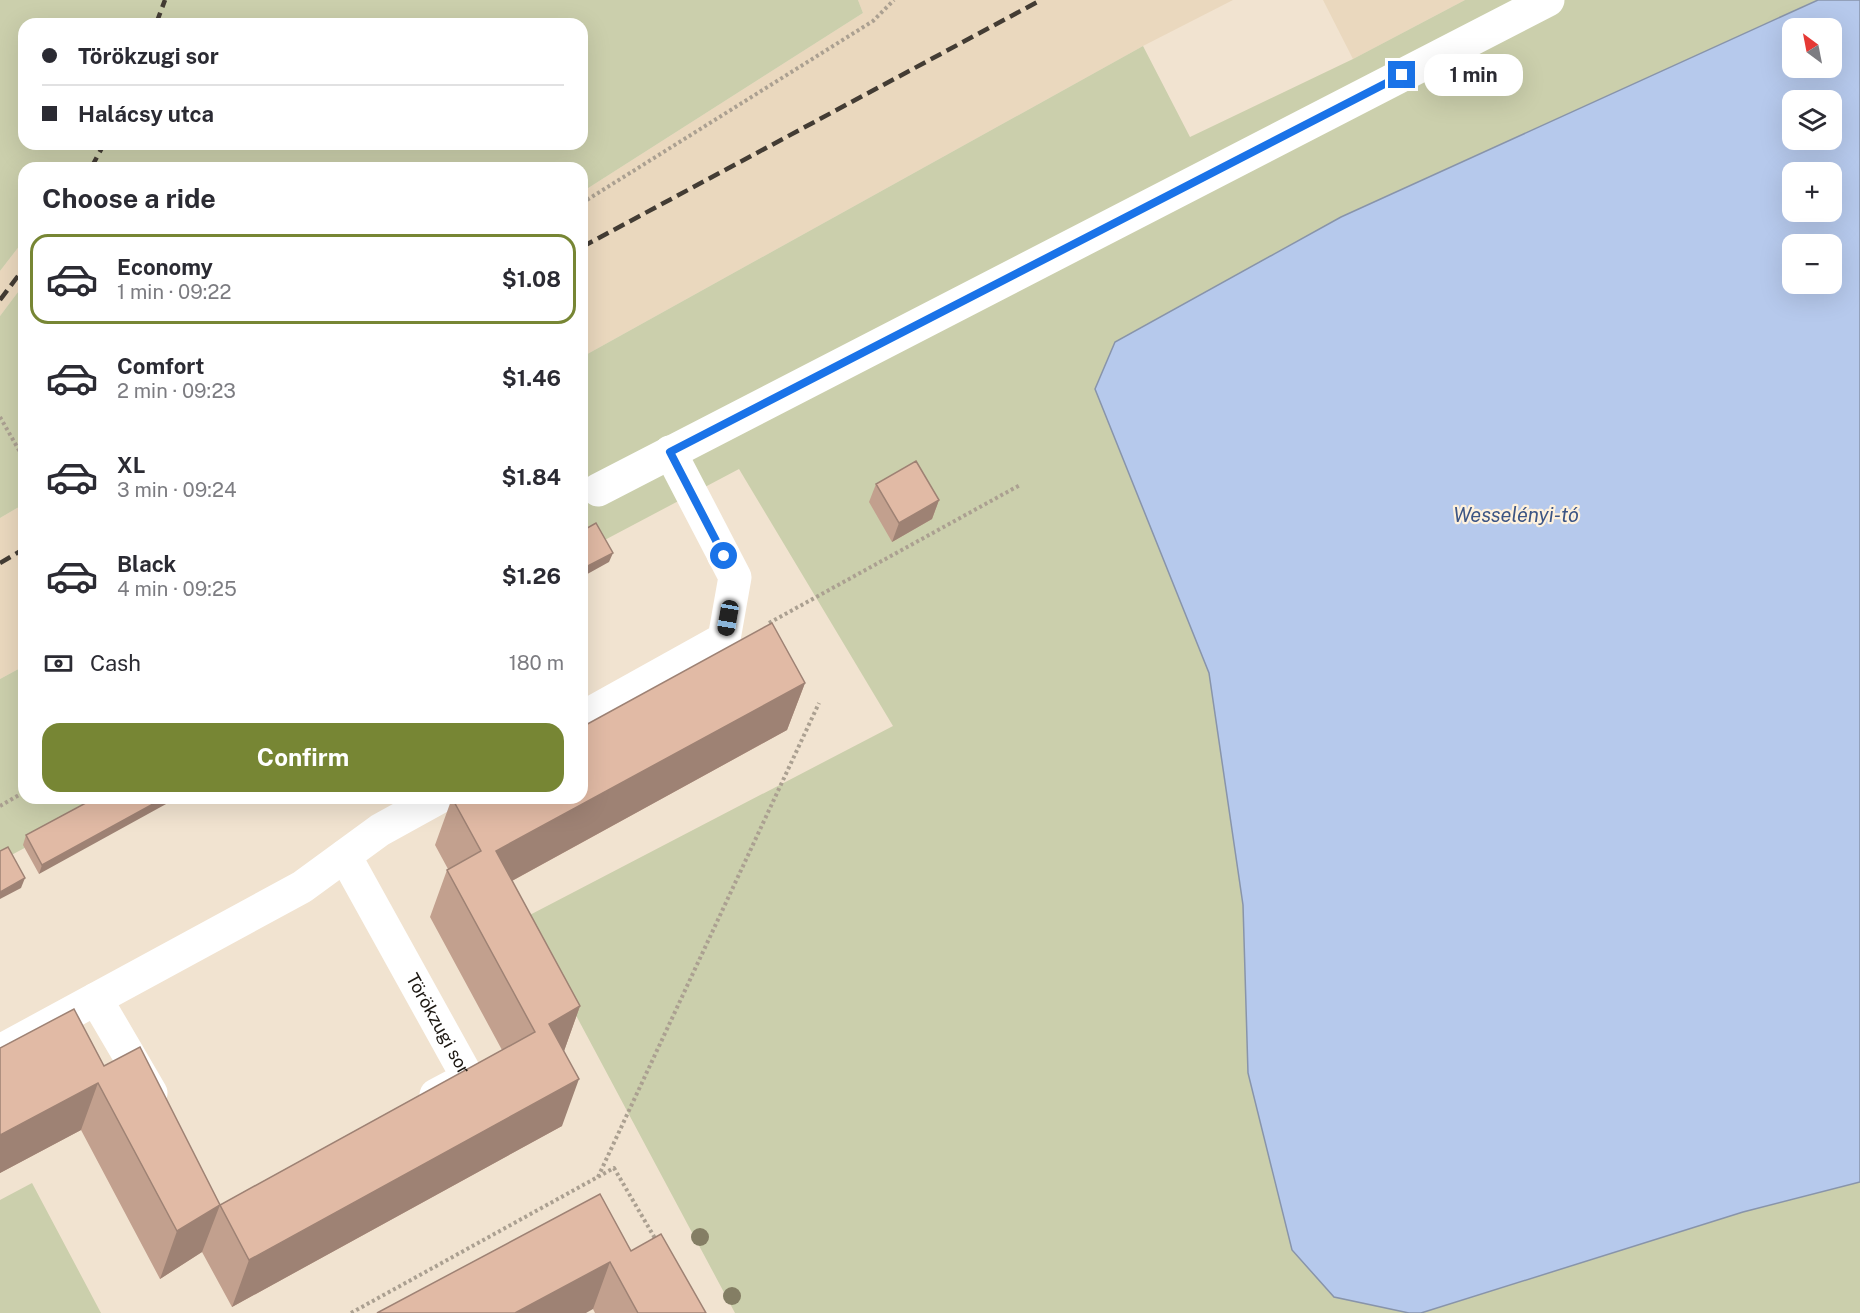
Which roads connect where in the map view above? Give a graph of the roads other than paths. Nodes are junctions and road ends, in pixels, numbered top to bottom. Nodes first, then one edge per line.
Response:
1 (1548, 0) edge
2 (670, 452) junction
3 (598, 490) dead end
4 (588, 715) edge
5 (427, 804) edge
6 (345, 856) junction
7 (96, 999) junction
8 (0, 1051) edge
9 (405, 1111) edge
10 (166, 1120) edge

1 - 2 street
2 - 3 street
2 - 4 street
5 - 6 street
6 - 7 street
6 - 9 street, Törökzugi sor
7 - 8 street
7 - 10 street

